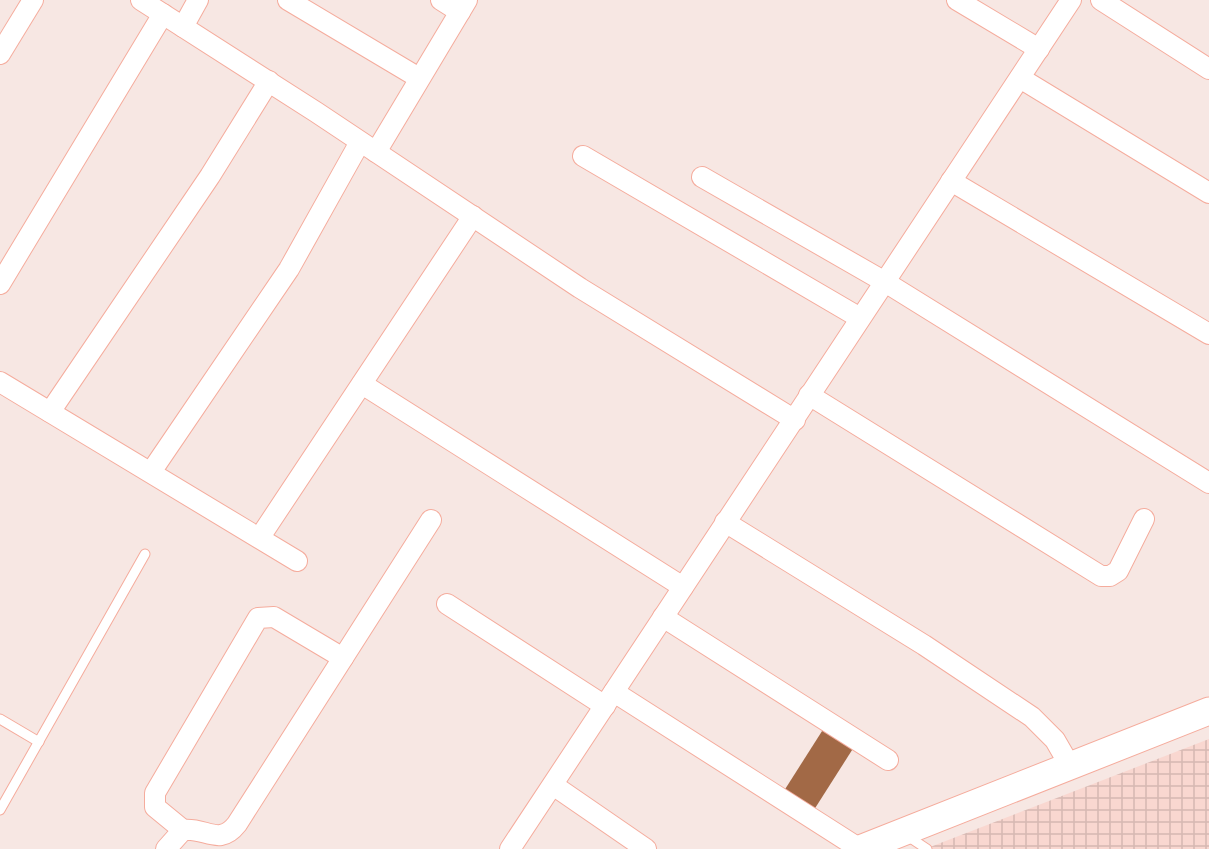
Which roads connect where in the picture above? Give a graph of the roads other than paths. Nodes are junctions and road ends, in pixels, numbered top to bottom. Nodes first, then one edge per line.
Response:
1 (33, 0) edge
2 (141, 0) edge
3 (198, 0) edge
4 (288, 0) edge
5 (441, 0) edge
6 (957, 0) edge
7 (1071, 0) edge
8 (1101, 0) edge
9 (463, 6) edge
10 (163, 14) junction
11 (183, 27) junction
12 (1039, 49) junction
13 (0, 54) edge
14 (1209, 69) edge
15 (419, 78) junction
16 (1020, 78) junction
17 (269, 81) junction
18 (368, 147) junction
19 (583, 156) dead end
20 (702, 177) dead end
21 (951, 181) junction
22 (1209, 193) edge
23 (472, 216) junction
24 (885, 282) junction
25 (0, 284) edge
26 (860, 318) junction
27 (1209, 334) edge
28 (0, 382) edge
29 (362, 384) junction
30 (809, 395) junction
31 (50, 412) junction
32 (795, 420) junction
33 (151, 472) junction
34 (1209, 483) edge
35 (431, 519) dead end
36 (1144, 519) dead end
37 (725, 522) junction
38 (260, 537) junction
39 (145, 554) dead end
40 (297, 561) dead end
41 (683, 587) junction
42 (447, 604) dead end
43 (663, 617) junction
44 (343, 658) junction
45 (609, 699) junction
46 (1209, 711) edge
47 (0, 719) edge
48 (39, 742) junction
49 (888, 760) dead end
50 (1070, 766) junction
51 (553, 785) junction
52 (0, 810) edge
53 (183, 830) junction
54 (902, 832) junction
55 (166, 849) edge
56 (510, 849) edge
57 (646, 849) edge
58 (860, 849) edge
59 (927, 849) edge

1 - 13 street
2 - 10 street
3 - 11 street
4 - 15 street
5 - 9 street
6 - 12 street
7 - 12 street
8 - 14 street
9 - 15 street
10 - 11 street
10 - 25 street
11 - 17 street
12 - 16 street
15 - 18 street
16 - 21 street
16 - 22 street
17 - 18 street
17 - 31 street
18 - 23 street
18 - 33 street
19 - 26 street
20 - 24 street
21 - 24 street
21 - 27 street
23 - 29 street
23 - 32 street
24 - 26 street
24 - 34 street
26 - 30 street
28 - 31 street
29 - 38 street
29 - 41 street
30 - 32 street
30 - 36 street
31 - 33 street
32 - 37 street
33 - 38 street
35 - 44 street
37 - 41 street
37 - 50 street
38 - 40 street
39 - 48 lane
41 - 43 street
42 - 45 street
43 - 45 street
43 - 49 street
44 - 53 street
44 - 53 street
45 - 51 street
45 - 58 street
46 - 50 street
47 - 48 lane
48 - 52 lane
50 - 54 street
51 - 56 street
51 - 57 street
53 - 55 street
54 - 58 street
54 - 59 lane

